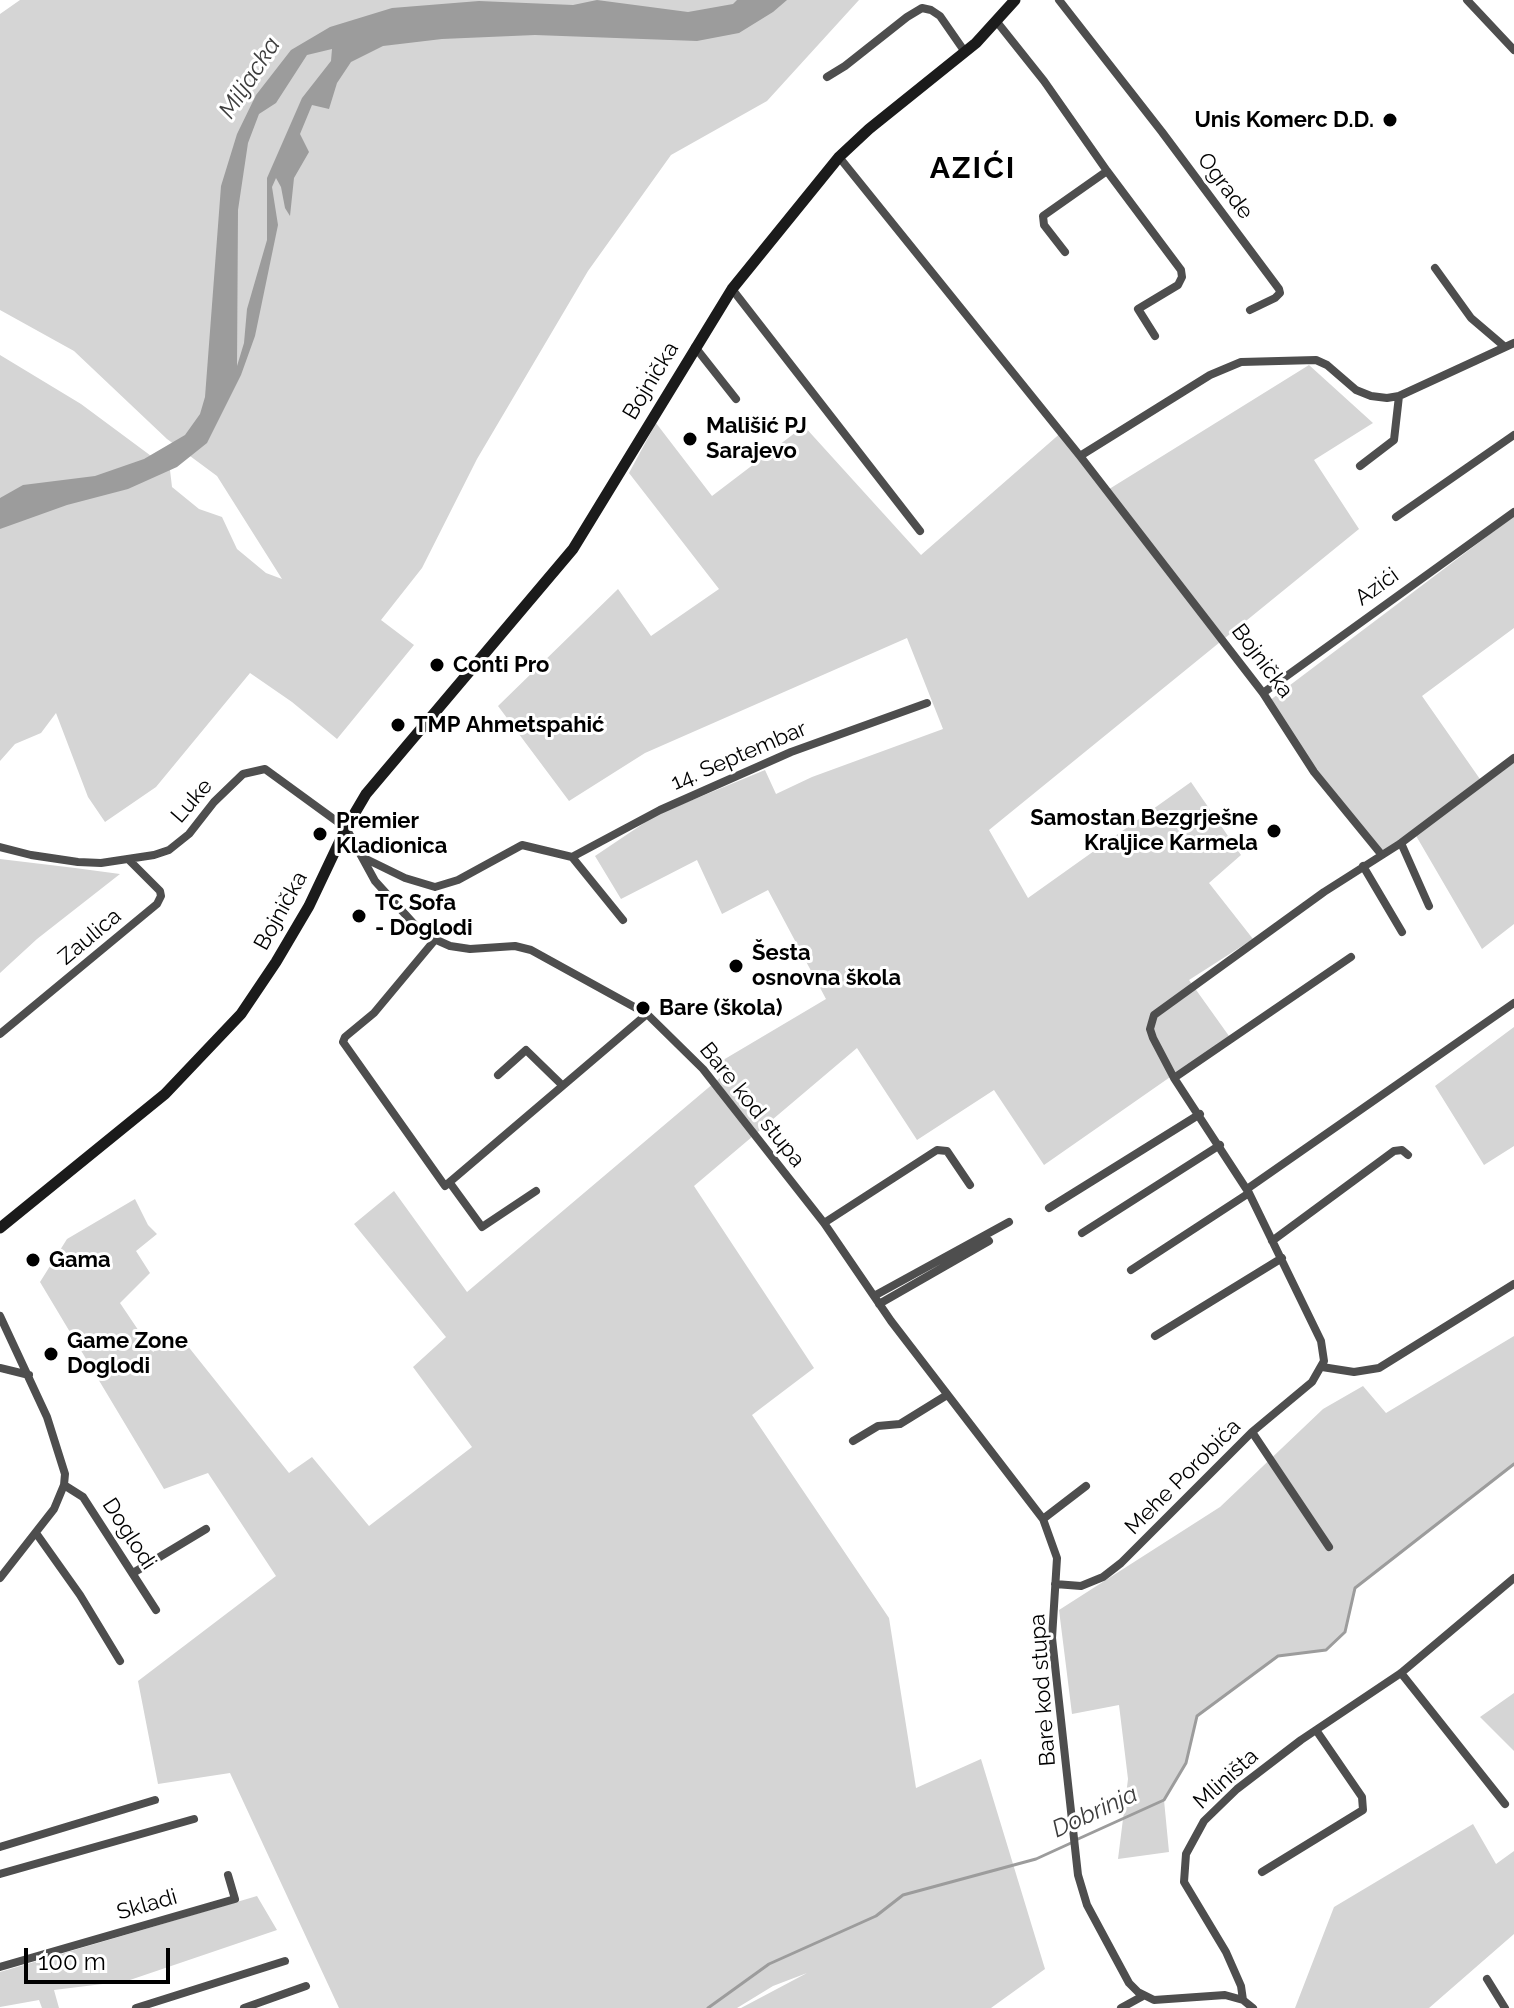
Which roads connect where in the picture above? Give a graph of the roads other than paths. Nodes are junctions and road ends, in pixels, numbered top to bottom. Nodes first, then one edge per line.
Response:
1 (1015, 0) edge
2 (1059, 0) edge
3 (1467, 0) edge
4 (997, 22) junction
5 (1514, 50) edge
6 (965, 52) junction
7 (827, 77) dead end
8 (839, 157) junction
9 (1107, 171) junction
10 (1065, 252) dead end
11 (1435, 268) dead end
12 (732, 289) junction
13 (1250, 310) dead end
14 (1155, 336) dead end
15 (1509, 345) edge
16 (695, 347) junction
17 (1399, 396) junction
18 (736, 399) dead end
19 (1514, 435) edge
20 (1080, 456) junction
21 (1360, 466) dead end
22 (1514, 512) edge
23 (1396, 517) dead end
24 (920, 531) dead end
25 (1263, 693) junction
26 (927, 703) dead end
27 (1514, 758) edge
28 (346, 828) junction
29 (1401, 843) junction
30 (0, 847) edge
31 (1381, 854) junction
32 (361, 857) junction
33 (572, 857) junction
34 (129, 860) junction
35 (1363, 866) junction
36 (1429, 906) dead end
37 (623, 920) dead end
38 (1402, 932) dead end
39 (434, 941) junction
40 (1351, 957) dead end
41 (1514, 1003) edge
42 (647, 1014) junction
43 (0, 1034) edge
44 (498, 1075) dead end
45 (1174, 1078) junction
46 (562, 1085) junction
47 (1200, 1114) junction
48 (1220, 1145) junction
49 (1408, 1155) dead end
50 (450, 1183) junction
51 (970, 1185) dead end
52 (536, 1191) dead end
53 (1248, 1191) junction
54 (1049, 1208) dead end
55 (1009, 1222) dead end
56 (824, 1223) junction
57 (0, 1228) edge
58 (1082, 1233) dead end
59 (989, 1241) dead end
60 (1272, 1241) junction
61 (1282, 1258) junction
62 (1131, 1270) dead end
63 (1514, 1284) edge
64 (877, 1300) junction
65 (0, 1316) edge
66 (1155, 1336) dead end
67 (1322, 1367) junction
68 (0, 1368) edge
69 (29, 1375) junction
70 (947, 1395) junction
71 (1252, 1432) junction
72 (853, 1441) dead end
73 (64, 1485) junction
74 (1086, 1486) dead end
75 (1043, 1519) junction
76 (206, 1529) dead end
77 (36, 1533) junction
78 (1329, 1547) dead end
79 (133, 1573) junction
80 (1, 1575) edge
81 (1514, 1578) edge
82 (1055, 1584) junction
83 (156, 1610) dead end
84 (120, 1661) dead end
85 (1401, 1673) junction
86 (1316, 1730) junction
87 (155, 1800) dead end
88 (1505, 1804) dead end
89 (194, 1819) dead end
90 (0, 1847) edge
91 (1262, 1872) dead end
92 (0, 1874) edge
93 (228, 1875) dead end
94 (285, 1961) dead end
95 (0, 1967) edge
96 (1487, 1979) dead end
97 (306, 1986) dead end
98 (1143, 1996) junction
99 (1243, 2000) junction
100 (136, 2008) edge
101 (244, 2008) edge
102 (1121, 2008) edge
103 (1253, 2008) edge
104 (1505, 2008) edge

1 - 4 main road, Bojnička
2 - 13 street, Ograde
3 - 5 street
4 - 6 main road, Bojnička
4 - 9 street
6 - 7 street
6 - 8 main road, Bojnička
8 - 12 main road, Bojnička
8 - 20 street, Bojnička
9 - 10 street
9 - 14 street
11 - 15 street
12 - 16 main road, Bojnička
12 - 24 street
15 - 17 street
16 - 18 street
16 - 28 main road, Bojnička
17 - 20 street
17 - 21 street
19 - 23 street
20 - 25 street, Bojnička
22 - 25 street, Azići
25 - 31 street, Bojnička
26 - 33 street, 14. Septembar
27 - 29 street
28 - 32 street
28 - 34 street, Luke
28 - 57 main road, Bojnička
29 - 31 street
29 - 36 street
30 - 34 street, Luke
31 - 35 street
32 - 33 street
32 - 39 street
33 - 37 street
34 - 43 street, Zaulica
35 - 38 street
35 - 45 street
39 - 42 street, Bare kod stupa
39 - 50 street
40 - 45 street
41 - 53 street
42 - 46 street
42 - 56 street, Bare kod stupa
44 - 46 street
45 - 47 street
46 - 50 street
47 - 48 street
47 - 54 street
48 - 53 street
48 - 58 street
49 - 60 street
50 - 52 street
51 - 56 street
53 - 60 street
53 - 62 street
55 - 64 street
56 - 64 street, Bare kod stupa
59 - 64 street
60 - 61 street
61 - 66 street
61 - 67 street
63 - 67 street
64 - 70 street, Bare kod stupa
65 - 69 street
67 - 71 street, Mehe Porobića
68 - 69 street
69 - 73 street
70 - 72 street
70 - 75 street, Bare kod stupa
71 - 78 street
71 - 82 street, Mehe Porobića
73 - 77 street
73 - 79 street, Doglodi
74 - 75 street
75 - 82 street, Bare kod stupa
76 - 79 street
77 - 80 street
77 - 84 street
79 - 83 street, Doglodi
81 - 85 street, Mliništa
82 - 98 street, Bare kod stupa
85 - 86 street, Mliništa
85 - 88 street
86 - 91 street
86 - 99 street, Mliništa
87 - 90 street
89 - 92 street
93 - 95 street, Skladi
94 - 100 street
96 - 104 street
97 - 101 street
98 - 99 street
98 - 102 street
99 - 103 street

